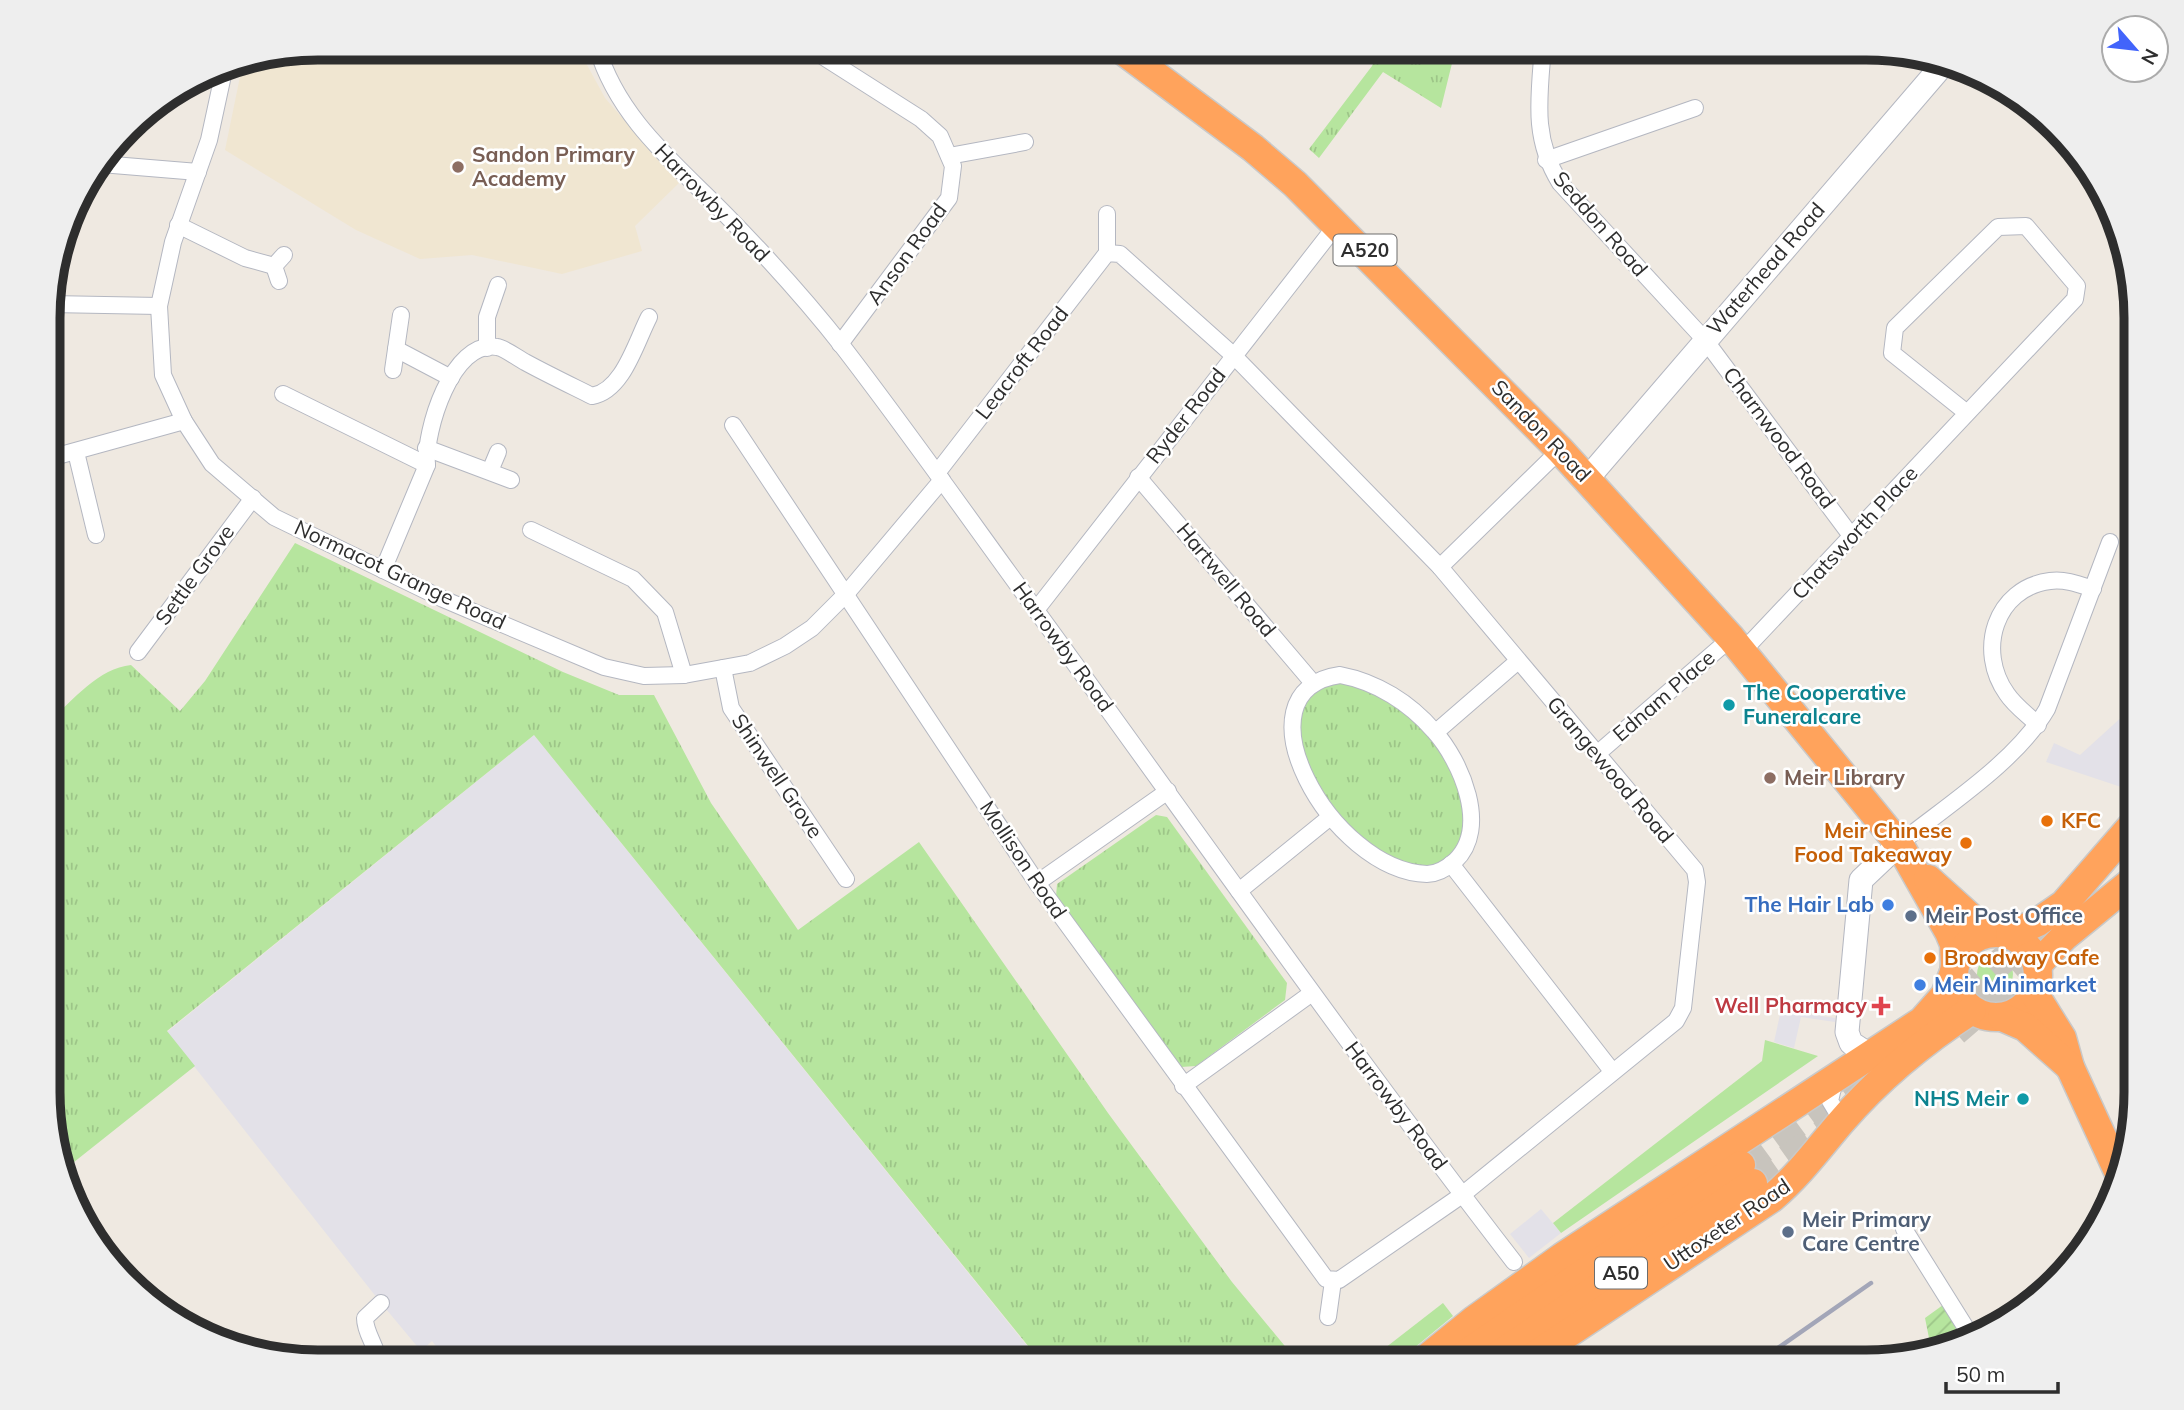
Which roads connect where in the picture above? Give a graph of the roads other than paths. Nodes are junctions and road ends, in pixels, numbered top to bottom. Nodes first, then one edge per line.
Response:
1 (601, 60) edge
2 (828, 60) edge
3 (1135, 60) edge
4 (1542, 60) edge
5 (1939, 70) edge
6 (222, 78) edge
7 (1695, 108) dead end
8 (1024, 142) dead end
9 (949, 156) junction
10 (1546, 160) junction
11 (110, 165) edge
12 (198, 172) junction
13 (1107, 214) dead end
14 (1338, 223) junction
15 (178, 225) junction
16 (1107, 253) junction
17 (279, 268) dead end
18 (498, 285) dead end
19 (60, 304) edge
20 (159, 306) junction
21 (401, 315) dead end
22 (649, 317) dead end
23 (1705, 340) junction
24 (840, 344) junction
25 (487, 348) junction
26 (396, 349) junction
27 (1233, 355) junction
28 (393, 370) dead end
29 (451, 378) junction
30 (283, 394) dead end
31 (1968, 413) junction
32 (184, 421) junction
33 (733, 425) dead end
34 (1560, 450) junction
35 (76, 452) junction
36 (498, 452) dead end
37 (60, 456) edge
38 (426, 456) junction
39 (490, 471) junction
40 (940, 476) junction
41 (1138, 477) junction
42 (1587, 479) junction
43 (511, 480) dead end
44 (253, 498) junction
45 (531, 530) dead end
46 (96, 535) dead end
47 (1852, 537) junction
48 (2109, 542) dead end
49 (1440, 567) junction
50 (383, 570) junction
51 (2092, 589) junction
52 (846, 594) junction
53 (1035, 610) junction
54 (1736, 645) junction
55 (138, 652) dead end
56 (1518, 661) junction
57 (723, 668) junction
58 (684, 675) junction
59 (1313, 683) junction
60 (2038, 725) junction
61 (1436, 732) junction
62 (1597, 754) junction
63 (1168, 791) junction
64 (1329, 818) junction
65 (2124, 837) edge
66 (1906, 854) junction
67 (1451, 864) junction
68 (846, 878) dead end
69 (1037, 883) junction
70 (2124, 888) edge
71 (1239, 891) junction
72 (1998, 934) junction
73 (2037, 965) junction
74 (1954, 969) junction
75 (1312, 993) junction
76 (2034, 993) junction
77 (1972, 1010) junction
78 (2002, 1017) junction
79 (1871, 1056) junction
80 (2070, 1068) junction
81 (1612, 1071) junction
82 (1835, 1079) junction
83 (1183, 1086) junction
84 (1842, 1121) junction
85 (2114, 1164) edge
86 (1462, 1195) junction
87 (1904, 1229) dead end
88 (1514, 1262) dead end
89 (1333, 1281) junction
90 (382, 1303) dead end
91 (1328, 1317) dead end
92 (1967, 1330) edge
93 (377, 1350) edge
94 (1437, 1350) edge
95 (1473, 1350) edge
96 (1505, 1350) edge
97 (1543, 1350) edge

1 - 24 street, Harrowby Road
2 - 9 street
3 - 14 highway, Sandon Road / A520
4 - 10 street, Seddon Road
5 - 23 street, Waterhead Road
6 - 12 street, Normacot Grange Road
7 - 10 street
8 - 9 street
9 - 24 street, Anson Road
10 - 23 street, Seddon Road
11 - 12 street
12 - 15 street, Normacot Grange Road
13 - 16 street
14 - 27 street, Ryder Road
14 - 34 highway, Sandon Road / A520
15 - 17 street
15 - 20 street, Normacot Grange Road
16 - 27 street
16 - 40 street, Leacroft Road
18 - 25 street
19 - 20 street
20 - 32 street, Normacot Grange Road
21 - 26 street
22 - 25 street
23 - 42 street, Waterhead Road
23 - 47 street, Charnwood Road
24 - 40 street, Harrowby Road
25 - 29 street
26 - 28 street
26 - 29 street
27 - 41 street, Ryder Road
27 - 49 street, Grangewood Road
29 - 38 street
30 - 38 street
31 - 31 street, Chatsworth Place
31 - 47 street, Chatsworth Place
32 - 35 street
32 - 44 street, Normacot Grange Road
33 - 52 street, Mollison Road
34 - 42 highway, Sandon Road / A520
34 - 49 street
35 - 37 street
35 - 46 street
36 - 39 street
38 - 39 street
38 - 50 street
39 - 43 street
40 - 52 street, Normacot Grange Road
40 - 53 street, Harrowby Road
41 - 53 street, Ryder Road
41 - 59 street, Hartwell Road
42 - 54 highway, Sandon Road / A520
44 - 50 street, Normacot Grange Road
44 - 55 street, Settle Grove
45 - 58 street
47 - 54 street, Chatsworth Place
48 - 51 street
49 - 56 street, Grangewood Road
50 - 58 street, Normacot Grange Road
51 - 60 street
51 - 60 street
52 - 57 street, Normacot Grange Road
52 - 69 street, Mollison Road
53 - 63 street, Harrowby Road
54 - 62 street, Ednam Place
54 - 66 highway, Sandon Road / A520
56 - 61 street
56 - 62 street, Grangewood Road
57 - 58 street, Normacot Grange Road
57 - 68 street, Shinwell Grove
59 - 61 street
59 - 64 street
60 - 66 street
61 - 67 street
62 - 81 street, Grangewood Road
63 - 69 street
63 - 71 street, Harrowby Road
64 - 67 street
64 - 71 street
65 - 72 highway
66 - 72 highway, Sandon Road / A520
66 - 74 highway, Sandon Road / A520
66 - 79 street
67 - 81 street
69 - 83 street, Mollison Road
70 - 73 highway
71 - 75 street, Harrowby Road
72 - 73 highway
72 - 74 highway
73 - 76 highway
74 - 77 highway
74 - 79 highway
75 - 83 street
75 - 86 street, Harrowby Road
76 - 78 highway
76 - 80 highway
77 - 78 highway
77 - 84 highway, Uttoxeter Road
78 - 80 highway
79 - 82 highway
80 - 85 highway
81 - 86 street, Grangewood Road
82 - 84 street
82 - 94 highway
83 - 89 street, Mollison Road
84 - 97 highway, Uttoxeter Road
86 - 88 street, Harrowby Road
86 - 89 street
87 - 92 street
89 - 91 street
90 - 93 street
95 - 96 highway, A50

